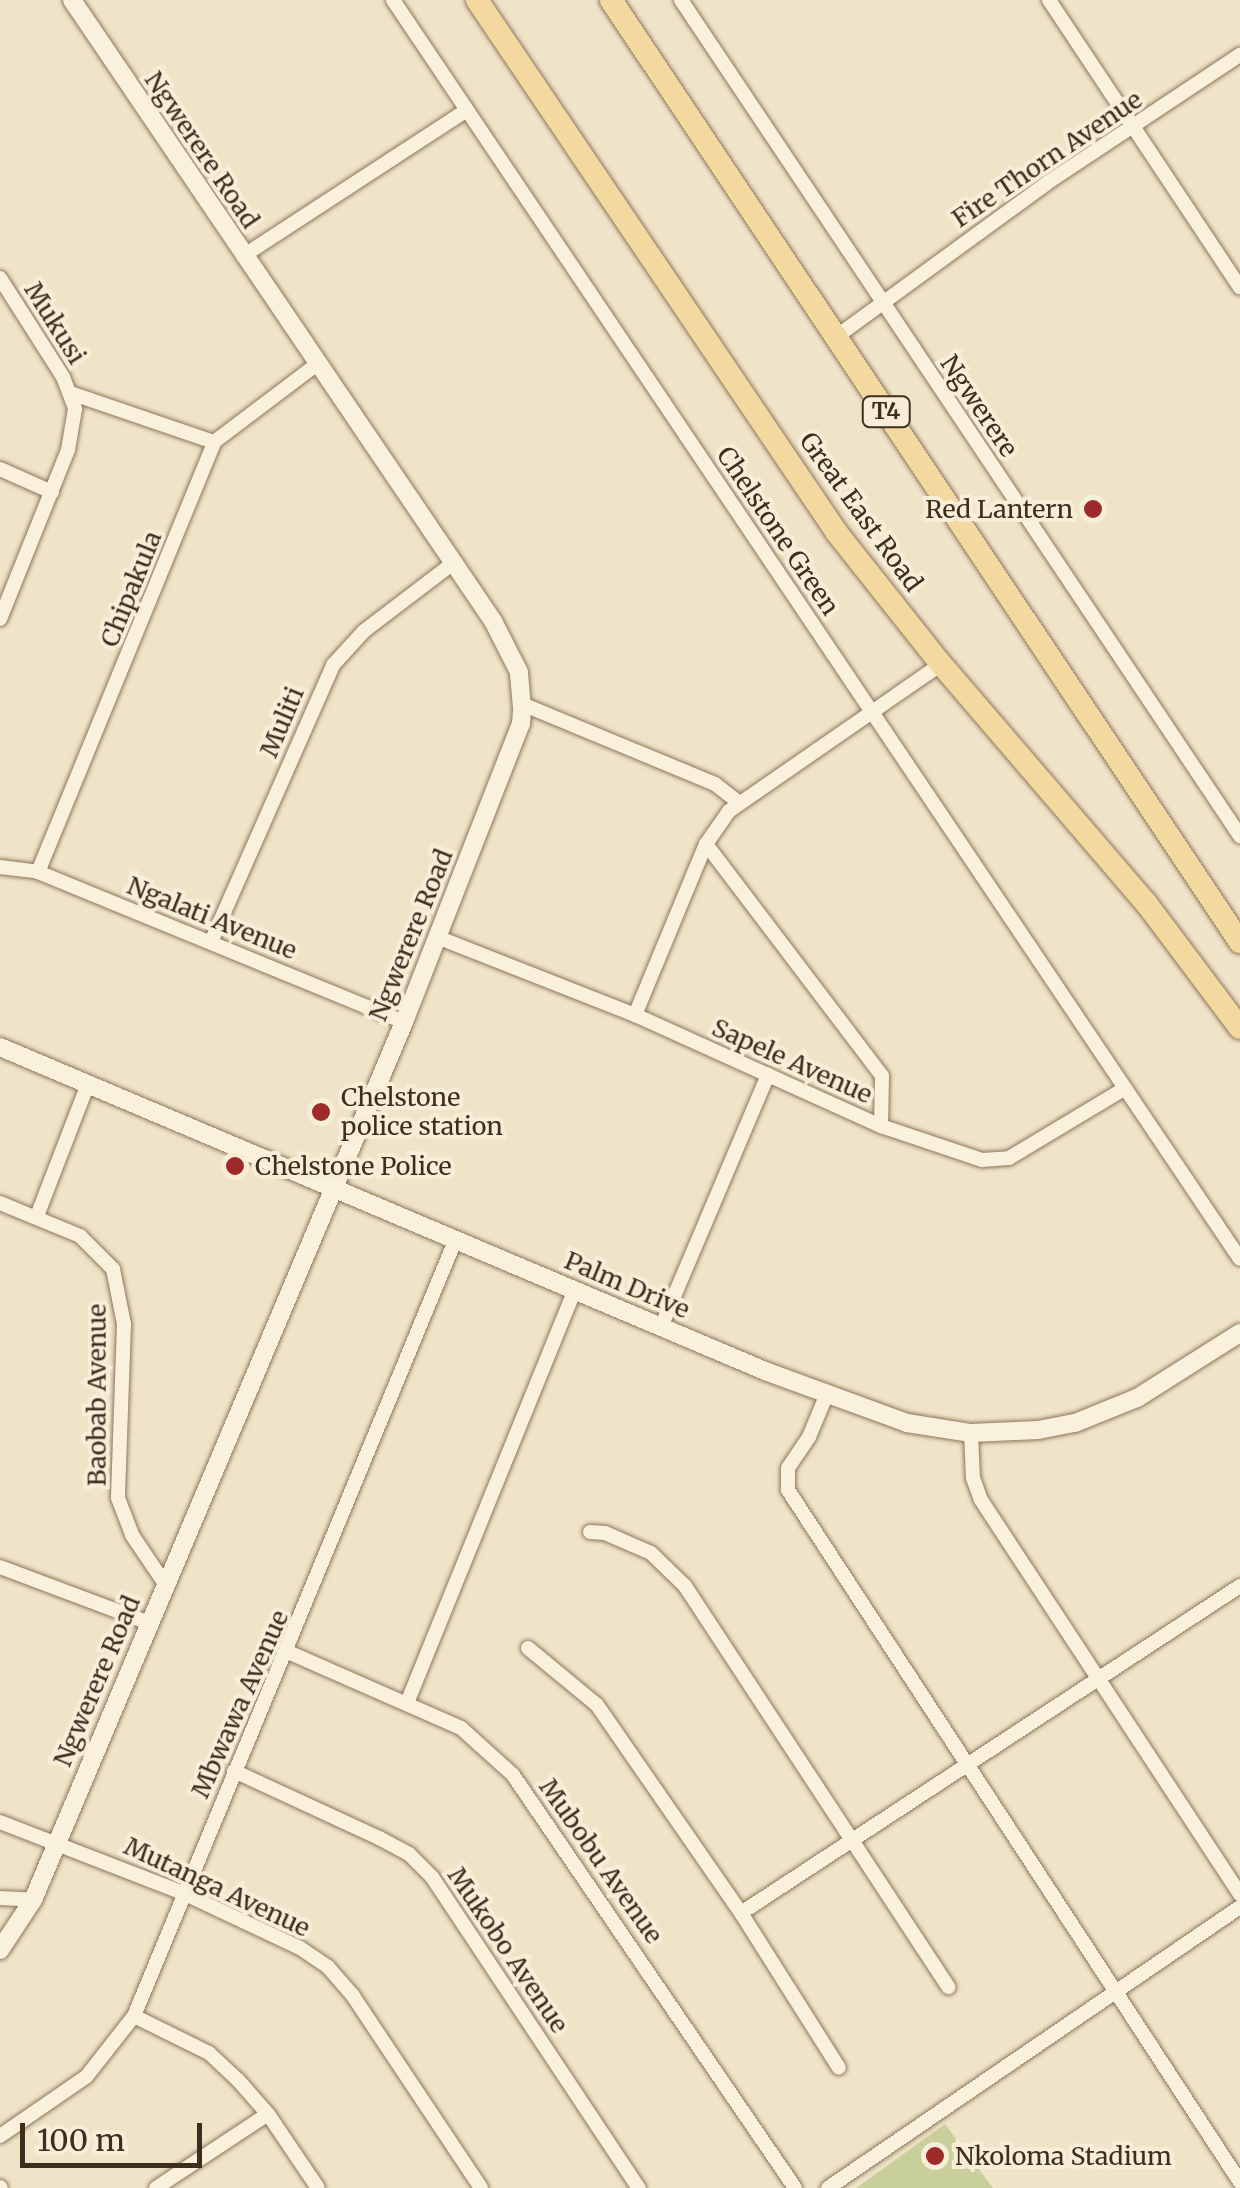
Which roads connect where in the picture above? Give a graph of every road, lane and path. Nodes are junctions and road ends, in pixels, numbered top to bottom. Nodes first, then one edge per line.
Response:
1 (72, 0) edge
2 (394, 0) edge
3 (477, 0) edge
4 (611, 0) edge
5 (681, 0) edge
6 (1049, 0) edge
7 (1240, 56) edge
8 (467, 110) junction
9 (1133, 127) junction
10 (243, 256) junction
11 (0, 278) edge
12 (1240, 287) edge
13 (883, 302) junction
14 (836, 337) junction
15 (317, 364) junction
16 (73, 394) junction
17 (214, 442) junction
18 (0, 469) edge
19 (52, 492) junction
20 (452, 564) junction
21 (1, 611) edge
22 (941, 664) junction
23 (522, 704) junction
24 (872, 711) junction
25 (738, 802) junction
26 (1240, 836) edge
27 (706, 844) junction
28 (0, 867) edge
29 (38, 872) junction
30 (438, 937) junction
31 (212, 942) junction
32 (1240, 942) edge
33 (634, 1015) junction
34 (404, 1022) junction
35 (1240, 1028) edge
36 (0, 1047) edge
37 (768, 1075) junction
38 (88, 1084) junction
39 (1124, 1089) junction
40 (881, 1126) junction
41 (332, 1186) junction
42 (0, 1202) edge
43 (38, 1216) junction
44 (455, 1241) junction
45 (1240, 1259) edge
46 (575, 1290) junction
47 (661, 1327) junction
48 (1240, 1333) edge
49 (826, 1396) junction
50 (971, 1433) junction
51 (590, 1532) dead end
52 (0, 1568) edge
53 (166, 1584) junction
54 (1240, 1586) edge
55 (149, 1623) junction
56 (528, 1648) dead end
57 (288, 1652) junction
58 (1100, 1678) junction
59 (407, 1703) junction
60 (968, 1765) junction
61 (234, 1771) junction
62 (0, 1822) edge
63 (854, 1840) junction
64 (58, 1842) junction
65 (183, 1893) junction
66 (1240, 1894) edge
67 (0, 1898) edge
68 (32, 1900) junction
69 (1240, 1907) edge
70 (741, 1913) junction
71 (0, 1950) edge
72 (948, 1986) dead end
73 (1113, 1991) junction
74 (134, 2016) junction
75 (838, 2068) dead end
76 (268, 2114) junction
77 (0, 2136) edge
78 (1240, 2182) edge
79 (158, 2188) edge
80 (318, 2188) edge
81 (480, 2188) edge
82 (639, 2188) edge
83 (795, 2188) edge
84 (828, 2188) edge

1 - 10 street, Ngwerere Road
2 - 8 street, Chelstone Green
3 - 22 main road, Great East Road
4 - 14 main road, T4
5 - 13 street, Ngwerere
6 - 9 street
7 - 9 street, Fire Thorn Avenue
8 - 10 street
8 - 24 street, Chelstone Green
9 - 12 street
9 - 13 street, Fire Thorn Avenue
10 - 15 street, Ngwerere Road
11 - 16 street, Mukusi
13 - 14 street, Fire Thorn Avenue
13 - 26 street, Ngwerere
14 - 32 main road, T4
15 - 17 street
15 - 20 street, Ngwerere Road
16 - 17 street
16 - 19 street, Mukusi
17 - 29 street, Chipakula
18 - 19 street
19 - 21 street, Mukusi
20 - 23 street, Ngwerere Road
20 - 31 street, Muliti
22 - 24 street
22 - 35 main road, Great East Road
23 - 25 street
23 - 30 street, Ngwerere Road
24 - 25 street
24 - 39 street, Chelstone Green
25 - 27 street
27 - 33 street
27 - 40 street
28 - 29 street, Ngalati Avenue
29 - 31 street, Ngalati Avenue
30 - 33 street, Sapele Avenue
30 - 34 street, Ngwerere Road
31 - 34 street, Ngalati Avenue
33 - 37 street, Sapele Avenue
34 - 41 street, Ngwerere Road
36 - 38 street, Palm Drive
37 - 40 street, Sapele Avenue
37 - 47 street
38 - 41 street, Palm Drive
38 - 43 street
39 - 40 street, Sapele Avenue
39 - 45 street, Chelstone Green
41 - 44 street, Palm Drive
41 - 53 street, Ngwerere Road
42 - 43 street, Baobab Avenue
43 - 53 street, Baobab Avenue
44 - 46 street, Palm Drive
44 - 57 street, Mbwawa Avenue
46 - 47 street, Palm Drive
46 - 59 street
47 - 49 street, Palm Drive
48 - 50 street, Palm Drive
49 - 50 street, Palm Drive
49 - 60 street
50 - 58 street
51 - 63 street
52 - 55 street
53 - 55 street, Ngwerere Road
54 - 58 street
55 - 64 street, Ngwerere Road
56 - 70 street
57 - 59 street, Mubobu Avenue
57 - 61 street, Mbwawa Avenue
58 - 60 street
58 - 66 street
59 - 83 street, Mubobu Avenue
60 - 63 street
60 - 73 street
61 - 65 street, Mbwawa Avenue
61 - 82 street, Mukobo Avenue
62 - 64 street, Mutanga Avenue
63 - 70 street
63 - 72 street
64 - 65 street, Mutanga Avenue
64 - 68 street, Ngwerere Road
65 - 74 street, Mbwawa Avenue
65 - 81 street, Mutanga Avenue
67 - 68 street
68 - 71 street, Ngwerere Road
69 - 73 street
70 - 75 street
73 - 78 street
73 - 84 street
74 - 76 street
74 - 77 street, Mbwawa Avenue
76 - 79 street
76 - 80 street

